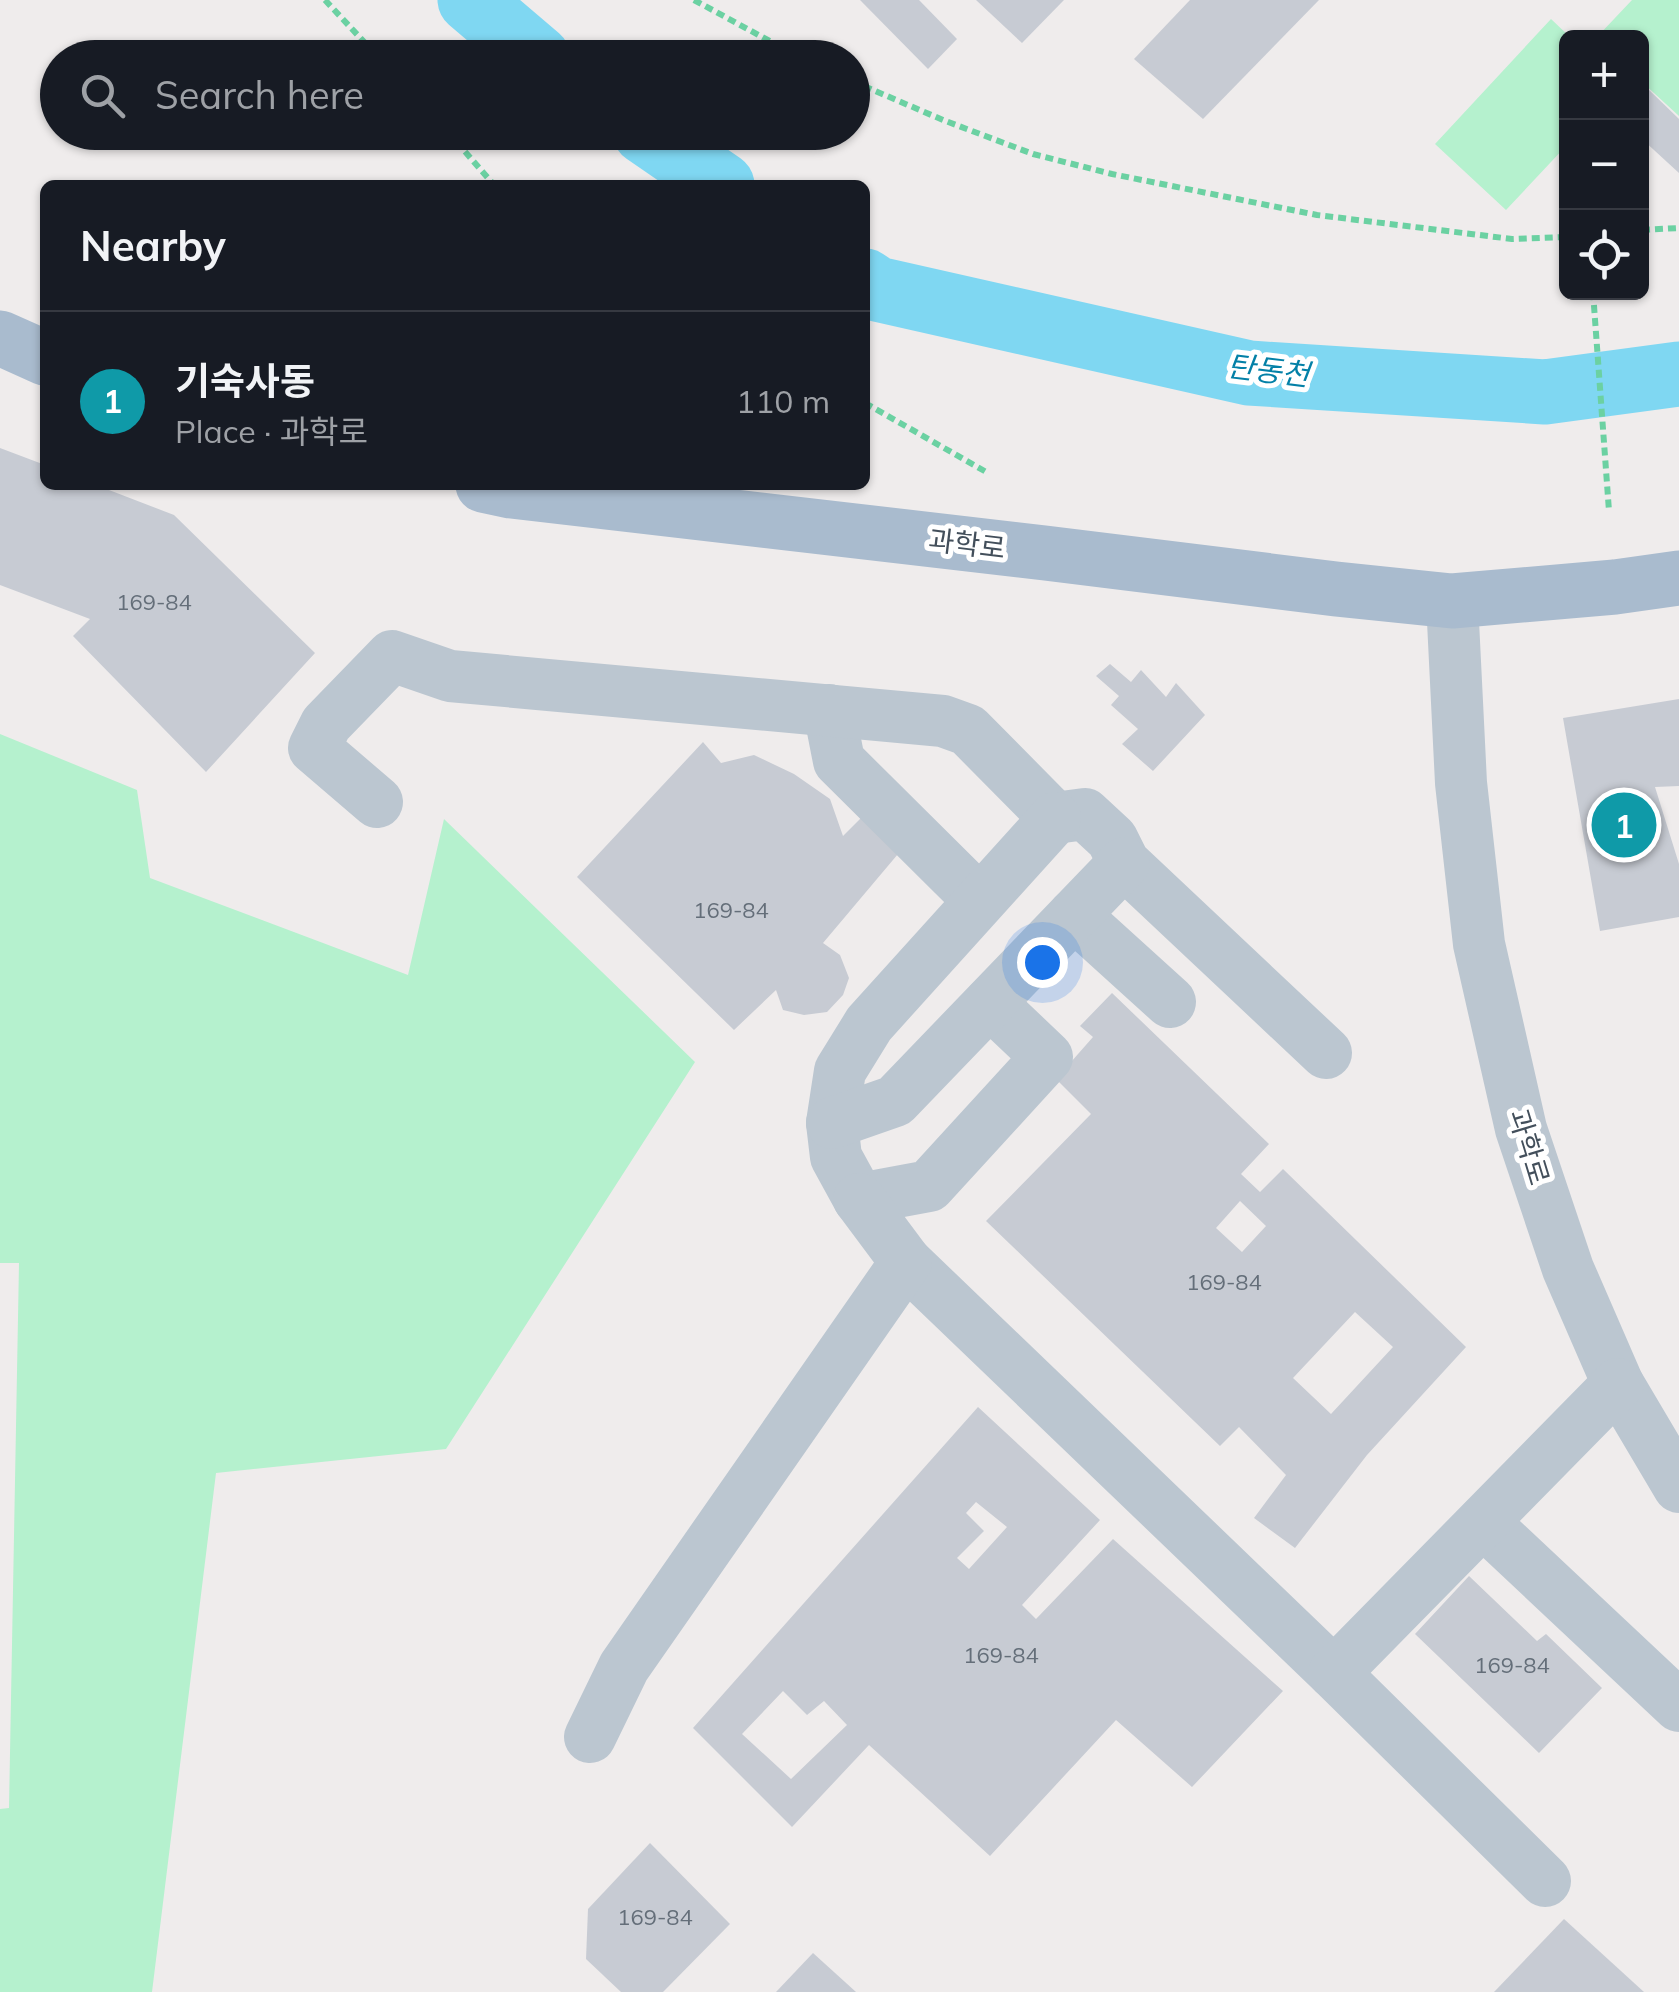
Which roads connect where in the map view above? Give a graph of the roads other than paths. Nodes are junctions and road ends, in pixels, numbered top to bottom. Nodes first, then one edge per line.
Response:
1 (0, 338) edge
2 (40, 356) edge
3 (515, 490) edge
4 (1679, 578) edge
5 (1452, 601) junction
6 (829, 710) junction
7 (378, 802) dead end
8 (1056, 818) junction
9 (1124, 863) junction
10 (980, 900) junction
11 (1074, 915) junction
12 (1170, 1002) dead end
13 (990, 1003) junction
14 (1326, 1053) dead end
15 (832, 1122) junction
16 (859, 1199) junction
17 (906, 1262) junction
18 (1618, 1384) junction
19 (1679, 1487) edge
20 (1483, 1522) junction
21 (1334, 1673) junction
22 (1679, 1706) edge
23 (590, 1737) dead end
24 (1546, 1881) dead end

1 - 2 main road
3 - 5 main road, 과학로
4 - 5 main road, 과학로
5 - 18 street, 과학로
6 - 7 street
6 - 8 street
6 - 10 street
8 - 9 street
8 - 10 street
9 - 11 street
9 - 14 street
10 - 15 street
11 - 12 street
11 - 13 street
13 - 15 street
13 - 16 street
15 - 16 street
16 - 17 street
17 - 21 street
17 - 23 street
18 - 19 street, 과학로
18 - 20 street
20 - 21 street
20 - 22 street
21 - 24 street

